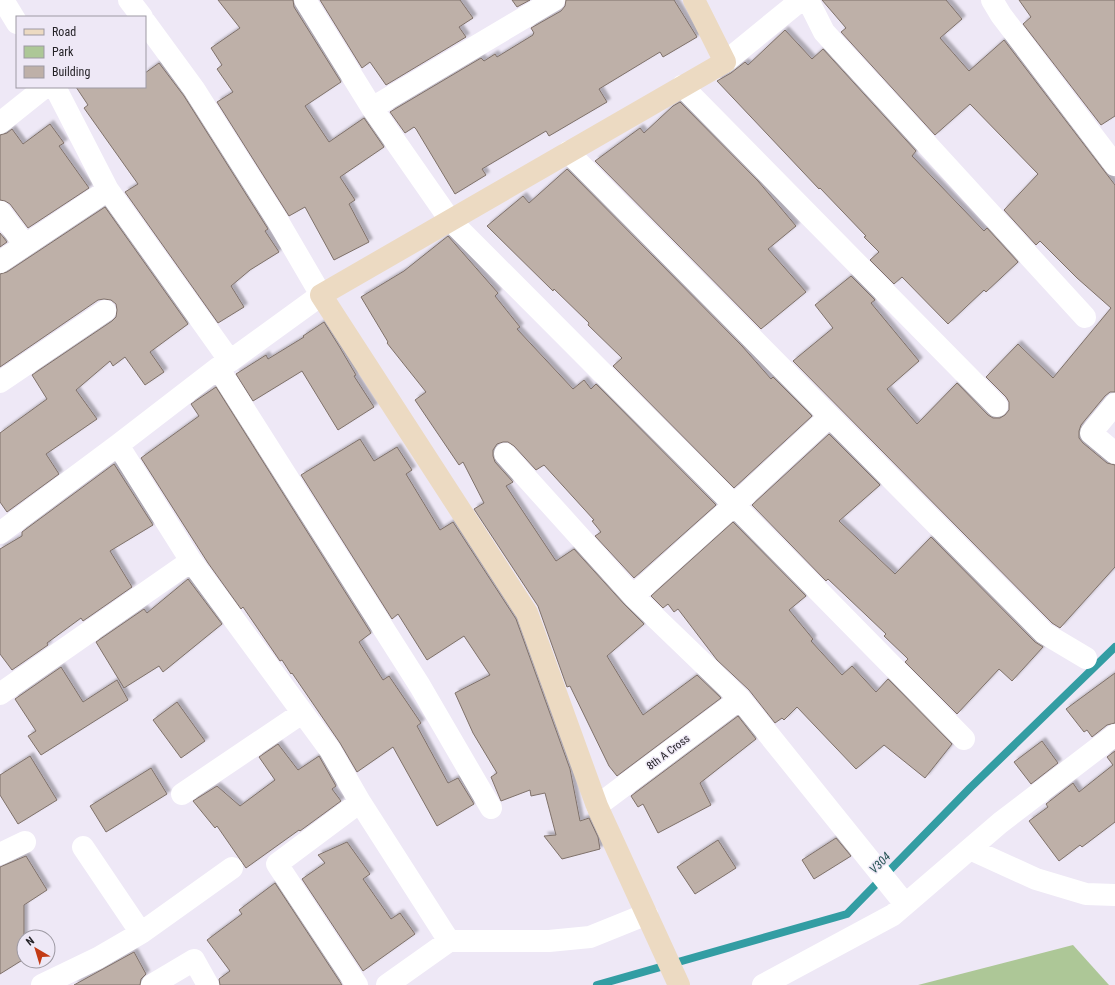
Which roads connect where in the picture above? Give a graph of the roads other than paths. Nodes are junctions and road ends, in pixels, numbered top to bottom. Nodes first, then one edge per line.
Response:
1 (3, 0) edge
2 (129, 0) edge
3 (554, 0) edge
4 (694, 0) edge
5 (801, 0) edge
6 (808, 0) edge
7 (992, 0) edge
8 (306, 1) edge
9 (141, 16) edge
10 (16, 21) edge
11 (146, 23) edge
12 (725, 62) junction
13 (682, 86) junction
14 (44, 88) edge
15 (56, 88) edge
16 (372, 108) junction
17 (0, 123) edge
18 (568, 152) junction
19 (1115, 165) edge
20 (108, 190) junction
21 (0, 212) edge
22 (450, 220) junction
23 (25, 245) junction
24 (0, 262) edge
25 (321, 295) junction
26 (105, 311) dead end
27 (1085, 317) dead end
28 (224, 365) junction
29 (0, 382) edge
30 (1115, 404) edge
31 (997, 406) dead end
32 (829, 417) junction
33 (118, 445) junction
34 (1115, 453) edge
35 (505, 454) dead end
36 (734, 505) junction
37 (0, 533) edge
38 (192, 561) junction
39 (633, 596) junction
40 (1086, 658) dead end
41 (0, 694) edge
42 (740, 699) junction
43 (302, 713) junction
44 (1115, 735) edge
45 (964, 739) dead end
46 (182, 794) dead end
47 (360, 802) junction
48 (597, 806) junction
49 (491, 808) dead end
50 (25, 842) dead end
51 (82, 847) dead end
52 (970, 849) junction
53 (0, 854) edge
54 (232, 868) dead end
55 (1115, 895) edge
56 (905, 904) junction
57 (650, 920) junction
58 (141, 934) junction
59 (449, 941) junction
60 (42, 985) edge
61 (152, 985) edge
62 (208, 985) edge
63 (358, 985) edge
64 (387, 985) edge
65 (679, 985) edge
66 (763, 985) edge

1 - 10 street
2 - 9 street
3 - 16 street
4 - 12 street
5 - 12 street
6 - 27 street
7 - 19 street
8 - 16 street
11 - 25 street
12 - 13 street
13 - 18 street
13 - 31 street
14 - 17 street
15 - 20 street
16 - 22 street
18 - 22 street
18 - 32 street
20 - 23 street
20 - 28 street
21 - 23 street
22 - 25 street
22 - 36 street
23 - 24 street
25 - 28 street
25 - 48 street
26 - 29 street
28 - 33 street
28 - 49 street
30 - 34 street
32 - 36 street
32 - 40 street
33 - 37 street
33 - 38 street
35 - 39 street
36 - 39 street
36 - 45 street
38 - 41 street
38 - 43 street
39 - 42 street
42 - 48 street, 8th A Cross
42 - 56 street
43 - 46 street
43 - 47 street
44 - 52 street
47 - 59 street
47 - 63 street
48 - 57 street
50 - 53 street
51 - 58 street
52 - 55 street
52 - 56 street
54 - 58 street
56 - 66 street
57 - 59 street
57 - 65 street
58 - 60 street
59 - 64 street
61 - 62 street

